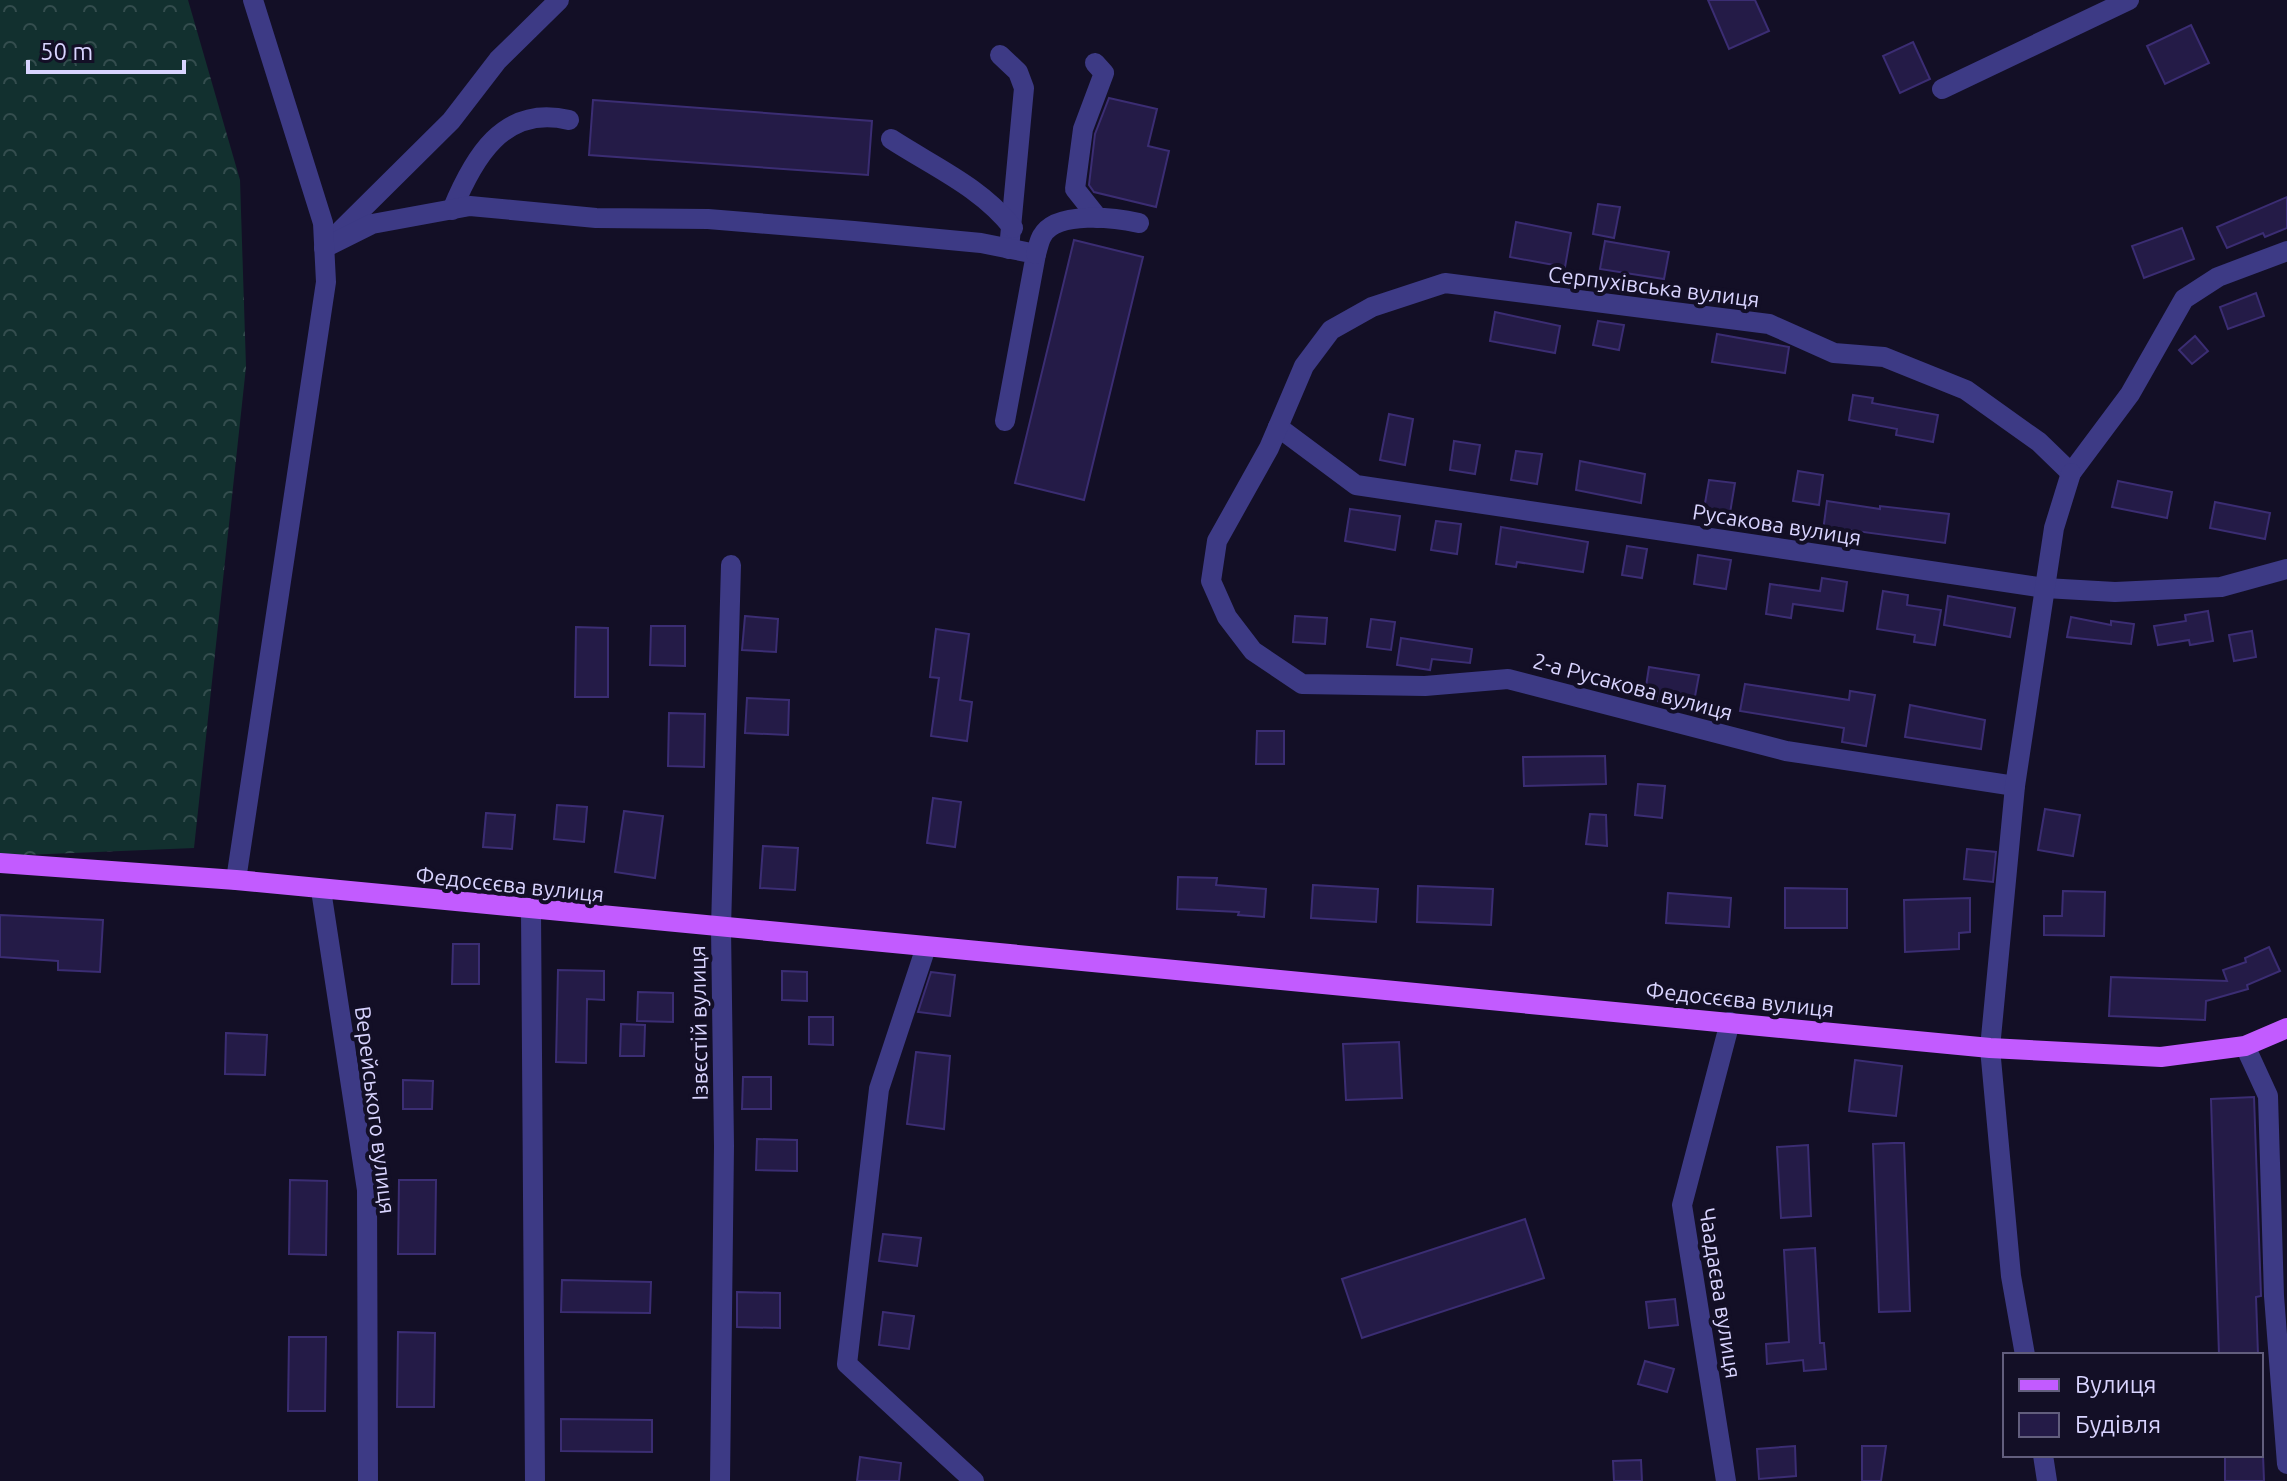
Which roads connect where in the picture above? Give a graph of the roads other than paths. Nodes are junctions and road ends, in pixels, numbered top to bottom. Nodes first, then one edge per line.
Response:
1 (253, 0) edge
2 (559, 0) edge
3 (2129, 0) edge
4 (1000, 55) dead end
5 (1095, 63) dead end
6 (1942, 89) dead end
7 (569, 120) dead end
8 (891, 139) dead end
9 (452, 210) junction
10 (1098, 218) junction
11 (1139, 223) dead end
12 (1011, 238) junction
13 (324, 248) junction
14 (2287, 251) edge
15 (1036, 254) junction
16 (1445, 283) joint
17 (1005, 421) dead end
18 (1278, 427) junction
19 (2071, 473) junction
20 (731, 565) dead end
21 (2287, 569) edge
22 (2045, 588) junction
23 (2015, 786) junction
24 (0, 863) edge
25 (236, 880) junction
26 (321, 890) junction
27 (531, 911) junction
28 (721, 928) junction
29 (926, 947) junction
30 (1730, 1022) junction
31 (2287, 1028) edge
32 (2245, 1046) junction
33 (1990, 1048) junction
34 (2025, 1353) edge
35 (2043, 1457) edge
36 (2287, 1464) edge
37 (368, 1481) edge
38 (535, 1481) edge
39 (720, 1481) edge
40 (974, 1481) edge
41 (1726, 1481) edge
42 (2047, 1481) edge

1 - 13 street
2 - 13 street
3 - 6 street
4 - 12 street
5 - 10 street
7 - 9 street
8 - 12 street
9 - 12 street
9 - 13 street
10 - 11 street
10 - 15 street
12 - 15 street
13 - 25 street
14 - 19 street
15 - 17 street
16 - 18 street, 2-а Русакова вулиця
16 - 19 street, Серпухівська вулиця
18 - 22 street, Русакова вулиця
18 - 23 street, 2-а Русакова вулиця
19 - 22 street
20 - 28 street, Ізвєстій вулиця
21 - 22 street, Русакова вулиця
22 - 23 street
23 - 33 street
24 - 25 main road, Федосєєва вулиця
25 - 26 main road, Федосєєва вулиця
26 - 27 main road, Федосєєва вулиця
26 - 37 street, Верейського вулиця
27 - 28 main road, Федосєєва вулиця
27 - 38 street
28 - 29 main road, Федосєєва вулиця
28 - 39 street, Ізвєстій вулиця
29 - 30 main road, Федосєєва вулиця
29 - 40 street
30 - 33 main road, Федосєєва вулиця
30 - 41 street, Чаадаєва вулиця
31 - 32 main road, Федосєєва вулиця
32 - 33 main road, Федосєєва вулиця
32 - 36 street
33 - 34 street
35 - 42 street

